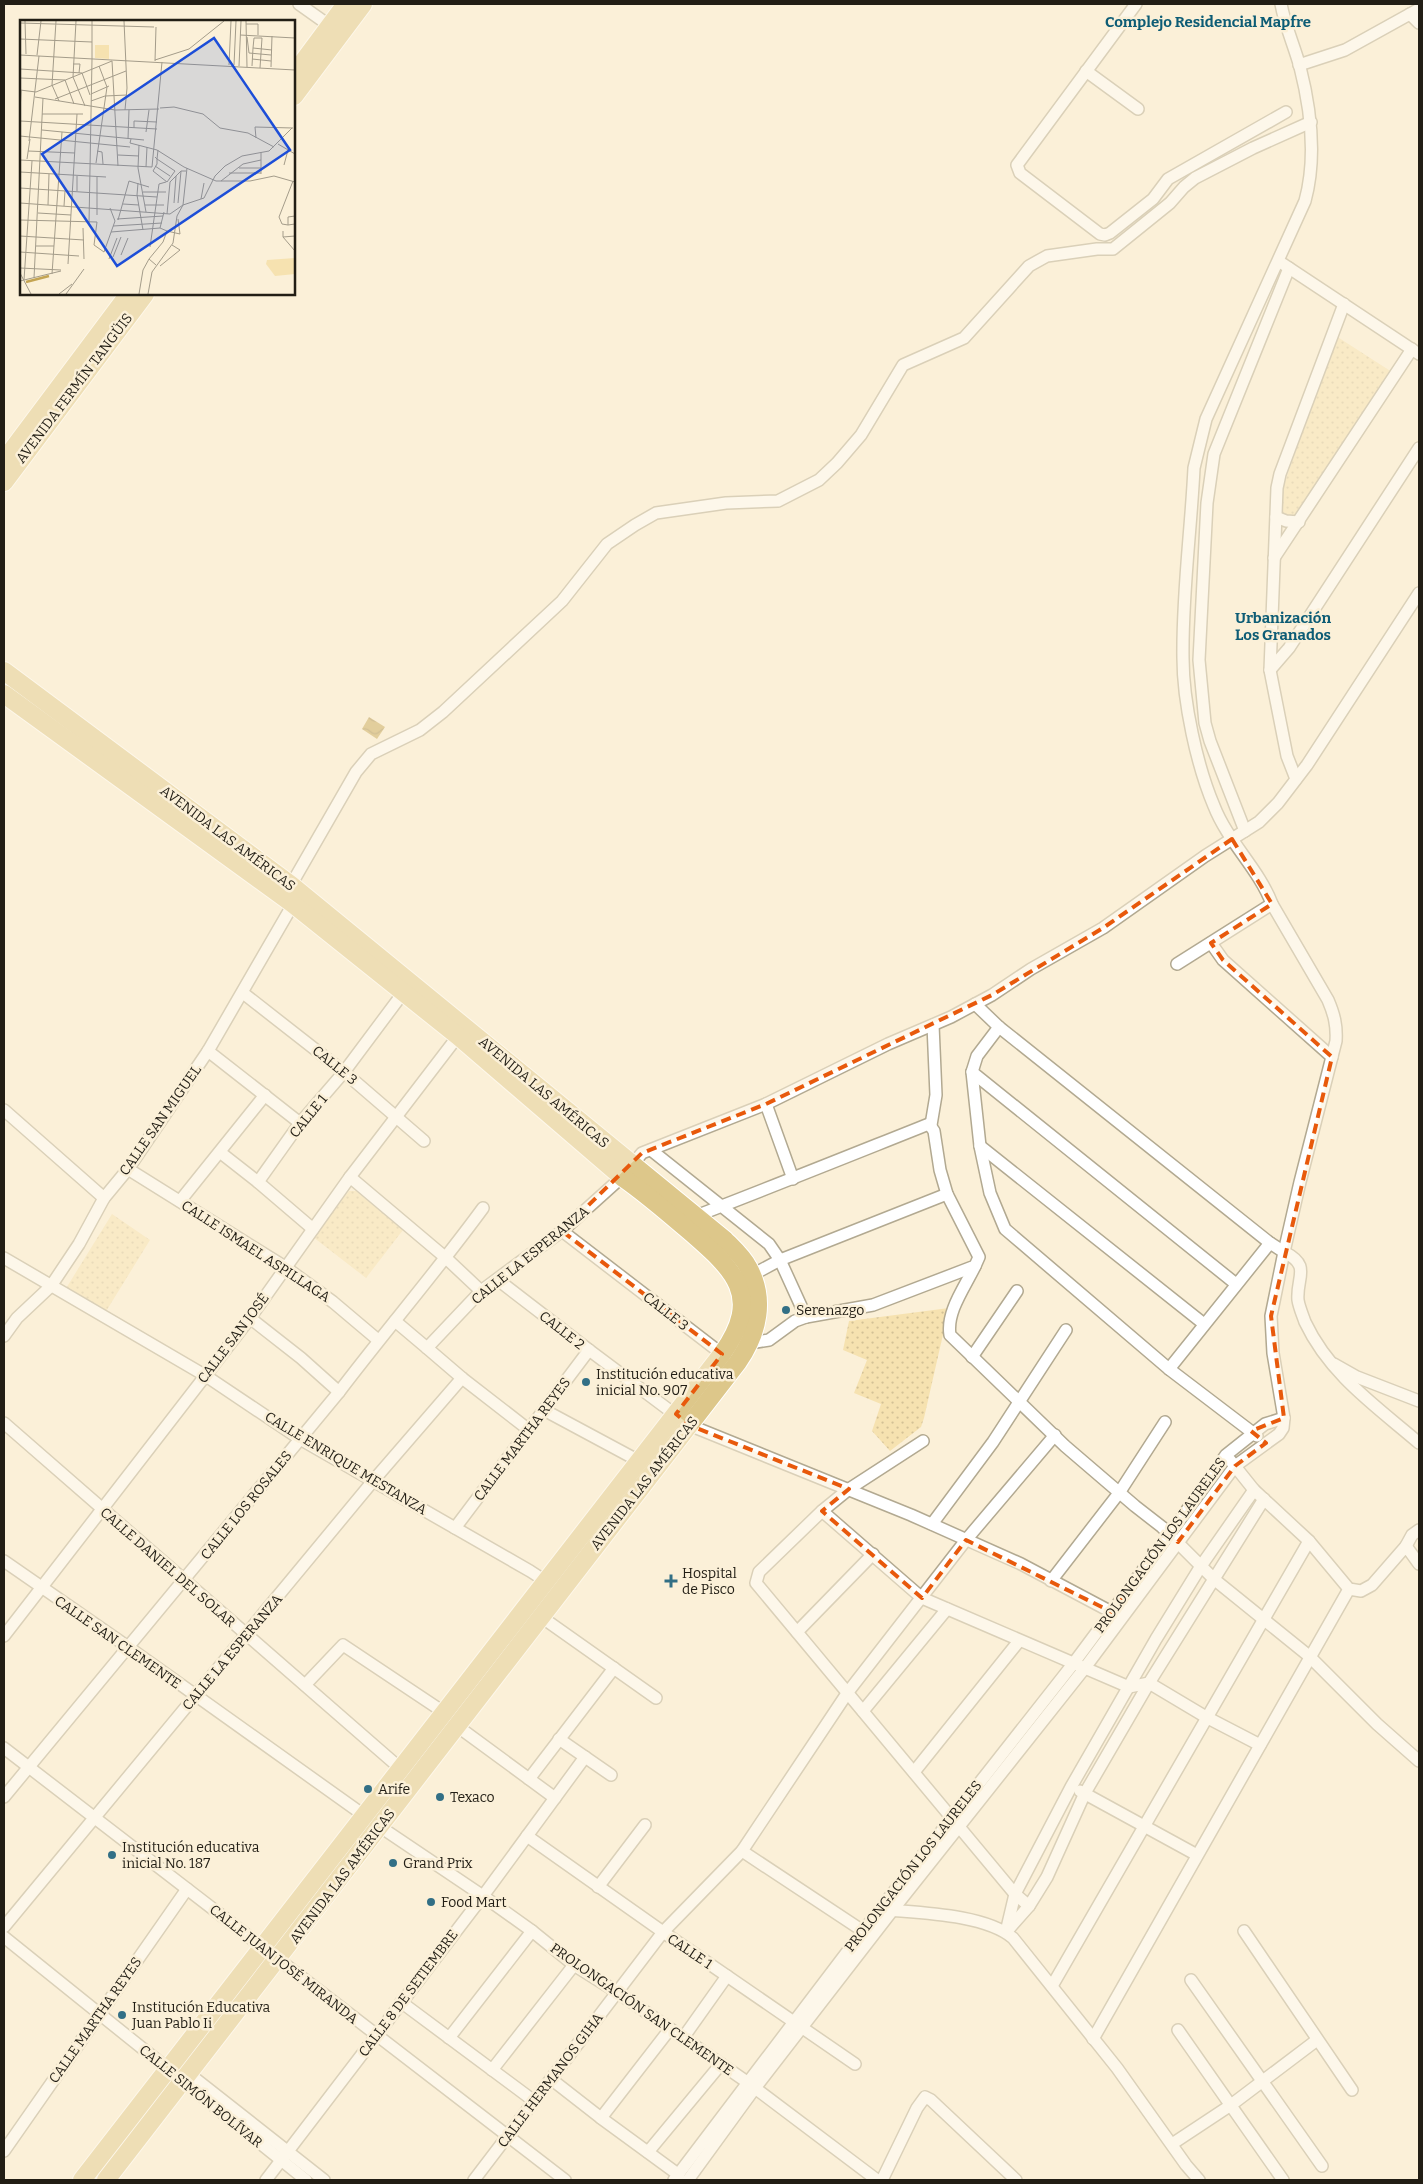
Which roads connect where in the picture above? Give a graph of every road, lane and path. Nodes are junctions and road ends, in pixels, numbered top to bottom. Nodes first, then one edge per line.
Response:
1 (299, 4) edge
2 (346, 4) edge
3 (363, 4) edge
4 (1136, 4) edge
5 (1281, 4) edge
6 (1415, 11) edge
7 (1419, 23) edge
8 (330, 26) junction
9 (1300, 65) junction
10 (1086, 71) junction
11 (295, 73) edge
12 (295, 95) edge
13 (1138, 110) dead end
14 (1286, 112) dead end
15 (1311, 122) junction
16 (1278, 259) junction
17 (1289, 268) junction
18 (128, 295) edge
19 (144, 295) edge
20 (1344, 304) junction
21 (1416, 351) edge
22 (56, 402) junction
23 (1419, 448) edge
24 (4, 461) edge
25 (4, 482) edge
26 (1276, 517) junction
27 (1299, 522) junction
28 (1274, 559) junction
29 (1419, 593) edge
30 (1270, 670) junction
31 (4, 671) edge
32 (4, 694) edge
33 (1296, 779) junction
34 (1245, 832) junction
35 (1232, 839) junction
36 (242, 857) junction
37 (295, 894) junction
38 (1272, 904) junction
39 (1211, 942) junction
40 (1177, 964) dead end
41 (243, 993) junction
42 (403, 993) junction
43 (975, 1004) junction
44 (933, 1025) junction
45 (999, 1027) junction
46 (458, 1036) junction
47 (208, 1051) junction
48 (1332, 1057) junction
49 (344, 1072) junction
50 (972, 1072) junction
51 (265, 1095) junction
52 (766, 1104) junction
53 (4, 1110) edge
54 (397, 1117) junction
55 (300, 1123) junction
56 (931, 1125) junction
57 (424, 1141) dead end
58 (980, 1146) junction
59 (651, 1150) junction
60 (221, 1152) junction
61 (128, 1169) junction
62 (627, 1171) junction
63 (350, 1177) junction
64 (793, 1179) junction
65 (258, 1182) junction
66 (947, 1194) junction
67 (104, 1198) junction
68 (180, 1202) junction
69 (720, 1207) junction
70 (483, 1208) dead end
71 (696, 1216) junction
72 (313, 1229) junction
73 (562, 1231) junction
74 (1270, 1243) junction
75 (1284, 1252) junction
76 (4, 1258) edge
77 (446, 1258) junction
78 (780, 1260) junction
79 (975, 1266) junction
80 (285, 1267) junction
81 (752, 1275) junction
82 (498, 1280) junction
83 (1236, 1284) junction
84 (51, 1286) junction
85 (1017, 1291) dead end
86 (482, 1292) junction
87 (806, 1317) junction
88 (250, 1318) junction
89 (395, 1322) junction
90 (1204, 1324) junction
91 (1066, 1330) dead end
92 (4, 1336) edge
93 (378, 1340) junction
94 (750, 1343) junction
95 (427, 1348) junction
96 (588, 1350) junction
97 (722, 1354) junction
98 (972, 1357) junction
99 (1330, 1362) junction
100 (1169, 1369) junction
101 (206, 1376) junction
102 (462, 1378) junction
103 (339, 1392) junction
104 (1019, 1400) junction
105 (1419, 1401) edge
106 (544, 1410) junction
107 (1284, 1418) junction
108 (682, 1419) junction
109 (1165, 1422) dead end
110 (4, 1423) edge
111 (529, 1430) junction
112 (1253, 1433) junction
113 (1055, 1435) junction
114 (300, 1439) junction
115 (923, 1442) dead end
116 (1266, 1443) junction
117 (1419, 1443) edge
118 (1226, 1455) junction
119 (639, 1461) junction
120 (1235, 1466) junction
121 (373, 1481) junction
122 (849, 1489) junction
123 (1254, 1490) junction
124 (1119, 1493) junction
125 (1264, 1499) junction
126 (102, 1509) junction
127 (822, 1511) junction
128 (932, 1524) junction
129 (455, 1528) junction
130 (1419, 1530) edge
131 (1174, 1538) junction
132 (966, 1540) junction
133 (1309, 1541) junction
134 (1406, 1546) junction
135 (873, 1554) junction
136 (4, 1561) edge
137 (1419, 1564) edge
138 (1202, 1566) junction
139 (1051, 1580) junction
140 (1215, 1580) junction
141 (184, 1581) junction
142 (553, 1587) junction
143 (41, 1588) junction
144 (1349, 1589) junction
145 (922, 1598) junction
146 (947, 1609) junction
147 (1118, 1615) junction
148 (540, 1616) junction
149 (1263, 1618) junction
150 (797, 1632) junction
151 (246, 1634) junction
152 (4, 1636) edge
153 (1019, 1641) junction
154 (128, 1647) junction
155 (1309, 1656) junction
156 (1073, 1664) junction
157 (614, 1668) junction
158 (1084, 1669) junction
159 (1149, 1683) junction
160 (305, 1685) junction
161 (1129, 1687) junction
162 (848, 1692) junction
163 (195, 1696) junction
164 (656, 1698) dead end
165 (863, 1711) junction
166 (1206, 1717) junction
167 (451, 1720) junction
168 (559, 1739) junction
169 (1260, 1745) junction
170 (4, 1748) edge
171 (426, 1752) junction
172 (585, 1757) junction
173 (1419, 1761) edge
174 (28, 1767) junction
175 (401, 1769) junction
176 (914, 1772) junction
177 (611, 1775) dead end
178 (529, 1780) junction
179 (1071, 1787) junction
180 (1085, 1793) junction
181 (4, 1797) edge
182 (555, 1798) junction
183 (951, 1817) junction
184 (95, 1818) junction
185 (372, 1821) junction
186 (645, 1825) dead end
187 (959, 1827) junction
188 (1143, 1827) junction
189 (527, 1836) junction
190 (742, 1851) junction
191 (1197, 1855) junction
192 (598, 1887) junction
193 (187, 1889) junction
194 (1015, 1894) junction
195 (483, 1896) junction
196 (1030, 1906) junction
197 (879, 1910) junction
198 (892, 1911) junction
199 (4, 1927) edge
200 (532, 1931) junction
201 (863, 1931) junction
202 (1244, 1931) dead end
203 (663, 1932) junction
204 (1006, 1932) junction
205 (4, 1937) edge
206 (263, 1948) junction
207 (278, 1959) junction
208 (574, 1965) junction
209 (727, 1976) junction
210 (1191, 1980) dead end
211 (1052, 1986) junction
212 (617, 1992) junction
213 (401, 2002) junction
214 (100, 2014) junction
215 (798, 2024) junction
216 (670, 2029) junction
217 (1178, 2030) dead end
218 (376, 2035) junction
219 (449, 2038) junction
220 (683, 2038) junction
221 (1094, 2039) junction
222 (1317, 2040) junction
223 (720, 2064) junction
224 (855, 2064) dead end
225 (171, 2066) junction
226 (492, 2070) junction
227 (186, 2078) junction
228 (551, 2079) junction
229 (1262, 2080) junction
230 (751, 2085) junction
231 (1352, 2090) dead end
232 (534, 2101) junction
233 (1231, 2105) junction
234 (600, 2118) junction
235 (507, 2136) junction
236 (1172, 2144) junction
237 (4, 2151) edge
238 (648, 2152) junction
239 (285, 2156) junction
240 (1322, 2166) dead end
241 (680, 2178) edge
242 (82, 2180) edge
243 (106, 2180) edge
244 (266, 2180) edge
245 (306, 2180) edge
246 (324, 2180) edge
247 (474, 2180) edge
248 (564, 2180) edge
249 (877, 2180) edge
250 (882, 2180) edge
251 (1016, 2180) edge
252 (1199, 2180) edge
253 (1282, 2180) edge

1 - 8 street
2 - 8 main road
3 - 12 main road
4 - 10 street
5 - 9 street
6 - 7 street
6 - 9 street
8 - 11 main road
9 - 15 street
10 - 13 street
10 - 14 street
15 - 16 street
15 - 37 street, CALLE SAN MIGUEL
16 - 17 street
16 - 35 street
17 - 20 street
17 - 34 street
18 - 22 main road, AVENIDA FERMÍN TANGÜIS
19 - 22 main road, AVENIDA FERMÍN TANGÜIS
20 - 21 street
20 - 26 street
21 - 27 street
22 - 24 main road, AVENIDA FERMÍN TANGÜIS
22 - 25 main road, AVENIDA FERMÍN TANGÜIS
23 - 30 street
26 - 27 street
26 - 28 street
27 - 28 street
28 - 30 street
29 - 33 street, CALLE LA ESPERANZA
30 - 33 street
31 - 36 main road, AVENIDA LAS AMÉRICAS
32 - 36 main road, AVENIDA LAS AMÉRICAS
33 - 34 street, CALLE LA ESPERANZA
34 - 35 street, CALLE LA ESPERANZA
35 - 38 street
35 - 43 street, CALLE LA ESPERANZA
36 - 37 main road, AVENIDA LAS AMÉRICAS
37 - 41 street, CALLE SAN MIGUEL
37 - 42 main road, AVENIDA LAS AMÉRICAS
37 - 62 main road, AVENIDA LAS AMÉRICAS
38 - 39 street
38 - 48 street
39 - 40 street
39 - 48 street
41 - 47 street, CALLE SAN MIGUEL
41 - 49 street, CALLE 3
42 - 46 main road, AVENIDA LAS AMÉRICAS
42 - 49 street, CALLE 1
43 - 44 street, CALLE LA ESPERANZA
43 - 45 street
44 - 52 street, CALLE LA ESPERANZA
44 - 56 street
45 - 50 street
45 - 74 street
46 - 54 street, CALLE SAN JOSÉ
46 - 62 main road, AVENIDA LAS AMÉRICAS
47 - 51 street
47 - 61 street, CALLE SAN MIGUEL
48 - 75 street
49 - 54 street, CALLE 3
49 - 55 street, CALLE 1
50 - 58 street
50 - 83 street
51 - 55 street
51 - 60 street
52 - 59 street, CALLE LA ESPERANZA
52 - 64 street
53 - 67 street
54 - 57 street, CALLE 3
54 - 63 street, CALLE SAN JOSÉ
55 - 65 street, CALLE 1
56 - 64 street
56 - 66 street
58 - 90 street
58 - 100 street
59 - 62 street, CALLE LA ESPERANZA
59 - 69 street
60 - 65 street
60 - 68 street
61 - 67 street, CALLE SAN MIGUEL
61 - 68 street, CALLE ISMAEL ASPILLAGA
62 - 71 main road, AVENIDA LAS AMÉRICAS
62 - 73 street, CALLE LA ESPERANZA
62 - 97 main road, AVENIDA LAS AMÉRICAS
63 - 72 street, CALLE SAN JOSÉ
63 - 77 street
64 - 69 street
65 - 72 street
66 - 78 street
66 - 79 street
67 - 84 street, CALLE SAN MIGUEL
68 - 80 street, CALLE ISMAEL ASPILLAGA
69 - 71 street
69 - 78 street
70 - 77 street, CALLE LOS ROSALES
71 - 81 main road, AVENIDA LAS AMÉRICAS
72 - 80 street, CALLE SAN JOSÉ
73 - 82 street, CALLE LA ESPERANZA
73 - 97 street, CALLE 3
74 - 75 street
74 - 83 street
75 - 99 street
75 - 107 street
76 - 84 street, CALLE ENRIQUE MESTANZA
77 - 86 street
77 - 89 street, CALLE LOS ROSALES
78 - 81 street
78 - 87 street
79 - 87 street
79 - 98 street
80 - 88 street, CALLE SAN JOSÉ
80 - 93 street, CALLE ISMAEL ASPILLAGA
81 - 94 main road, AVENIDA LAS AMÉRICAS
82 - 86 street, CALLE LA ESPERANZA
82 - 96 street, CALLE 2
83 - 90 street
84 - 92 street, CALLE SAN MIGUEL
84 - 101 street, CALLE ENRIQUE MESTANZA
85 - 98 street
86 - 95 street, CALLE LA ESPERANZA
87 - 94 street
88 - 101 street, CALLE SAN JOSÉ
88 - 103 street
89 - 93 street, CALLE LOS ROSALES
89 - 95 street
90 - 100 street
91 - 104 street
93 - 103 street, CALLE LOS ROSALES
94 - 108 main road, AVENIDA LAS AMÉRICAS
95 - 102 street
96 - 106 street, CALLE MARTHA REYES
96 - 108 street, CALLE 2
97 - 108 main road, AVENIDA LAS AMÉRICAS
98 - 104 street
99 - 105 street
99 - 117 street
100 - 112 street
101 - 114 street, CALLE ENRIQUE MESTANZA
101 - 126 street, CALLE SAN JOSÉ
102 - 111 street
102 - 121 street, CALLE LA ESPERANZA
103 - 114 street, CALLE LOS ROSALES
104 - 113 street
104 - 128 street
106 - 111 street, CALLE MARTHA REYES
106 - 119 street
107 - 112 street, PROLONGACIÓN LOS LAURELES
107 - 116 street, PROLONGACIÓN LOS LAURELES
108 - 119 main road, AVENIDA LAS AMÉRICAS
108 - 122 street, CALLE 2
108 - 142 main road, AVENIDA LAS AMÉRICAS
109 - 124 street
110 - 126 street, CALLE DANIEL DEL SOLAR
111 - 129 street, CALLE MARTHA REYES
112 - 116 street
112 - 118 street, PROLONGACIÓN LOS LAURELES
113 - 124 street
113 - 132 street, CALLE HERMANOS GIHA
114 - 121 street, CALLE ENRIQUE MESTANZA
114 - 141 street, CALLE LOS ROSALES
115 - 122 street
116 - 120 street, PROLONGACIÓN LOS LAURELES
118 - 120 street
118 - 131 street, PROLONGACIÓN LOS LAURELES
119 - 142 main road, AVENIDA LAS AMÉRICAS
120 - 123 street
120 - 131 street, PROLONGACIÓN LOS LAURELES
121 - 129 street, CALLE ENRIQUE MESTANZA
121 - 151 street, CALLE LA ESPERANZA
122 - 127 street
122 - 128 street, CALLE 2
123 - 125 street
123 - 138 street
124 - 131 street
124 - 139 street
125 - 133 street
125 - 140 street
126 - 141 street, CALLE DANIEL DEL SOLAR
126 - 143 street, CALLE SAN JOSÉ
127 - 135 street
127 - 150 street
128 - 132 street, CALLE 2
129 - 142 street, CALLE ENRIQUE MESTANZA
130 - 134 street
131 - 138 street
131 - 147 street, PROLONGACIÓN LOS LAURELES
132 - 139 street, CALLE 2
132 - 145 street, CALLE HERMANOS GIHA
133 - 144 street
133 - 149 street
134 - 137 street
134 - 144 street
135 - 145 street
135 - 150 street
136 - 143 street, CALLE SAN CLEMENTE
138 - 140 street
138 - 161 street
139 - 147 street, CALLE 2
140 - 149 street
140 - 159 street
141 - 151 street, CALLE DANIEL DEL SOLAR
141 - 154 street, CALLE LOS ROSALES
142 - 148 main road, AVENIDA LAS AMÉRICAS
142 - 167 main road, AVENIDA LAS AMÉRICAS
143 - 152 street, CALLE SAN JOSÉ
143 - 154 street, CALLE SAN CLEMENTE
144 - 155 street
145 - 146 street
145 - 162 street, CALLE HERMANOS GIHA
146 - 153 street
146 - 165 street
147 - 156 street, PROLONGACIÓN LOS LAURELES
147 - 158 street, PROLONGACIÓN LOS LAURELES
148 - 157 street
148 - 167 main road, AVENIDA LAS AMÉRICAS
149 - 155 street
149 - 166 street
150 - 162 street
151 - 160 street, CALLE DANIEL DEL SOLAR
151 - 163 street, CALLE LA ESPERANZA
153 - 156 street
153 - 176 street
154 - 163 street, CALLE SAN CLEMENTE
154 - 174 street, CALLE LOS ROSALES
155 - 169 street
155 - 173 street
156 - 158 street
156 - 183 street, PROLONGACIÓN LOS LAURELES
157 - 164 street
157 - 168 street
158 - 161 street
158 - 187 street, PROLONGACIÓN LOS LAURELES
159 - 161 street
159 - 166 street
159 - 180 street
160 - 167 street
160 - 175 street, CALLE DANIEL DEL SOLAR
161 - 179 street
162 - 165 street
162 - 190 street, CALLE HERMANOS GIHA
163 - 184 street, CALLE LA ESPERANZA
163 - 185 street, CALLE SAN CLEMENTE
165 - 176 street
166 - 169 street
166 - 188 street
167 - 171 main road, AVENIDA LAS AMÉRICAS
167 - 178 street
168 - 172 street
168 - 178 street
169 - 191 street
170 - 174 street, CALLE JUAN JOSÉ MIRANDA
171 - 175 main road, AVENIDA LAS AMÉRICAS
171 - 185 main road, AVENIDA LAS AMÉRICAS
172 - 177 street
172 - 182 street, CALLE 8 DE SETIEMBRE
174 - 181 street, CALLE LOS ROSALES
174 - 184 street, CALLE JUAN JOSÉ MIRANDA
175 - 185 main road, AVENIDA LAS AMÉRICAS
176 - 183 street
178 - 182 street
179 - 180 street
179 - 194 street
180 - 188 street
180 - 196 street
182 - 189 street, CALLE 8 DE SETIEMBRE
183 - 187 street
183 - 197 street, PROLONGACIÓN LOS LAURELES
184 - 193 street, CALLE JUAN JOSÉ MIRANDA
184 - 199 street, CALLE LA ESPERANZA
185 - 195 street, PROLONGACIÓN SAN CLEMENTE
185 - 206 main road, AVENIDA LAS AMÉRICAS
185 - 207 main road, AVENIDA LAS AMÉRICAS
186 - 192 street
187 - 194 street
187 - 198 street, PROLONGACIÓN LOS LAURELES
188 - 191 street
188 - 211 street
189 - 192 street, CALLE 1
189 - 195 street, CALLE 8 DE SETIEMBRE
190 - 201 street
190 - 203 street, CALLE HERMANOS GIHA
191 - 221 street
192 - 203 street, CALLE 1
193 - 206 street, CALLE JUAN JOSÉ MIRANDA
193 - 214 street, CALLE MARTHA REYES
194 - 196 street
194 - 204 street
195 - 200 street, PROLONGACIÓN SAN CLEMENTE
195 - 213 street, CALLE 8 DE SETIEMBRE
196 - 204 street
197 - 198 street
197 - 201 street, PROLONGACIÓN LOS LAURELES
198 - 204 street
198 - 215 street, PROLONGACIÓN LOS LAURELES
200 - 208 street, PROLONGACIÓN SAN CLEMENTE
200 - 219 street
201 - 215 street, PROLONGACIÓN LOS LAURELES
202 - 222 street
203 - 209 street, CALLE 1
203 - 212 street, CALLE HERMANOS GIHA
204 - 211 street
205 - 214 street, CALLE SIMÓN BOLÍVAR
206 - 207 street, CALLE JUAN JOSÉ MIRANDA
206 - 225 main road, AVENIDA LAS AMÉRICAS
207 - 218 street, CALLE JUAN JOSÉ MIRANDA
207 - 227 main road, AVENIDA LAS AMÉRICAS
208 - 212 street, PROLONGACIÓN SAN CLEMENTE
208 - 226 street
209 - 215 street, CALLE 1
209 - 220 street
210 - 229 street
211 - 221 street
212 - 216 street, PROLONGACIÓN SAN CLEMENTE
212 - 228 street, CALLE HERMANOS GIHA
213 - 218 street, CALLE 8 DE SETIEMBRE
213 - 219 street
214 - 225 street, CALLE SIMÓN BOLÍVAR
214 - 237 street, CALLE MARTHA REYES
215 - 224 street, CALLE 1
215 - 230 street, PROLONGACIÓN LOS LAURELES
216 - 220 street, PROLONGACIÓN SAN CLEMENTE
216 - 234 street
217 - 233 street
218 - 235 street, CALLE JUAN JOSÉ MIRANDA
218 - 239 street, CALLE 8 DE SETIEMBRE
219 - 226 street
220 - 223 street, PROLONGACIÓN SAN CLEMENTE
221 - 236 street
222 - 229 street
222 - 231 street
223 - 230 street, PROLONGACIÓN SAN CLEMENTE
223 - 238 street
225 - 227 street, CALLE SIMÓN BOLÍVAR
225 - 242 main road, AVENIDA LAS AMÉRICAS
226 - 232 street
227 - 239 street, CALLE SIMÓN BOLÍVAR
227 - 243 main road, AVENIDA LAS AMÉRICAS
228 - 232 street, CALLE HERMANOS GIHA
228 - 234 street
229 - 233 street
229 - 240 street
230 - 241 street, PROLONGACIÓN LOS LAURELES
230 - 249 street, PROLONGACIÓN SAN CLEMENTE
232 - 235 street, CALLE HERMANOS GIHA
233 - 236 street
233 - 253 street
234 - 238 street
235 - 247 street, CALLE HERMANOS GIHA
235 - 248 street, CALLE JUAN JOSÉ MIRANDA
236 - 252 street
238 - 241 street
239 - 244 street, CALLE 8 DE SETIEMBRE
239 - 245 street, CALLE SIMÓN BOLÍVAR
239 - 246 street, CALLE SIMÓN BOLÍVAR
250 - 251 street

